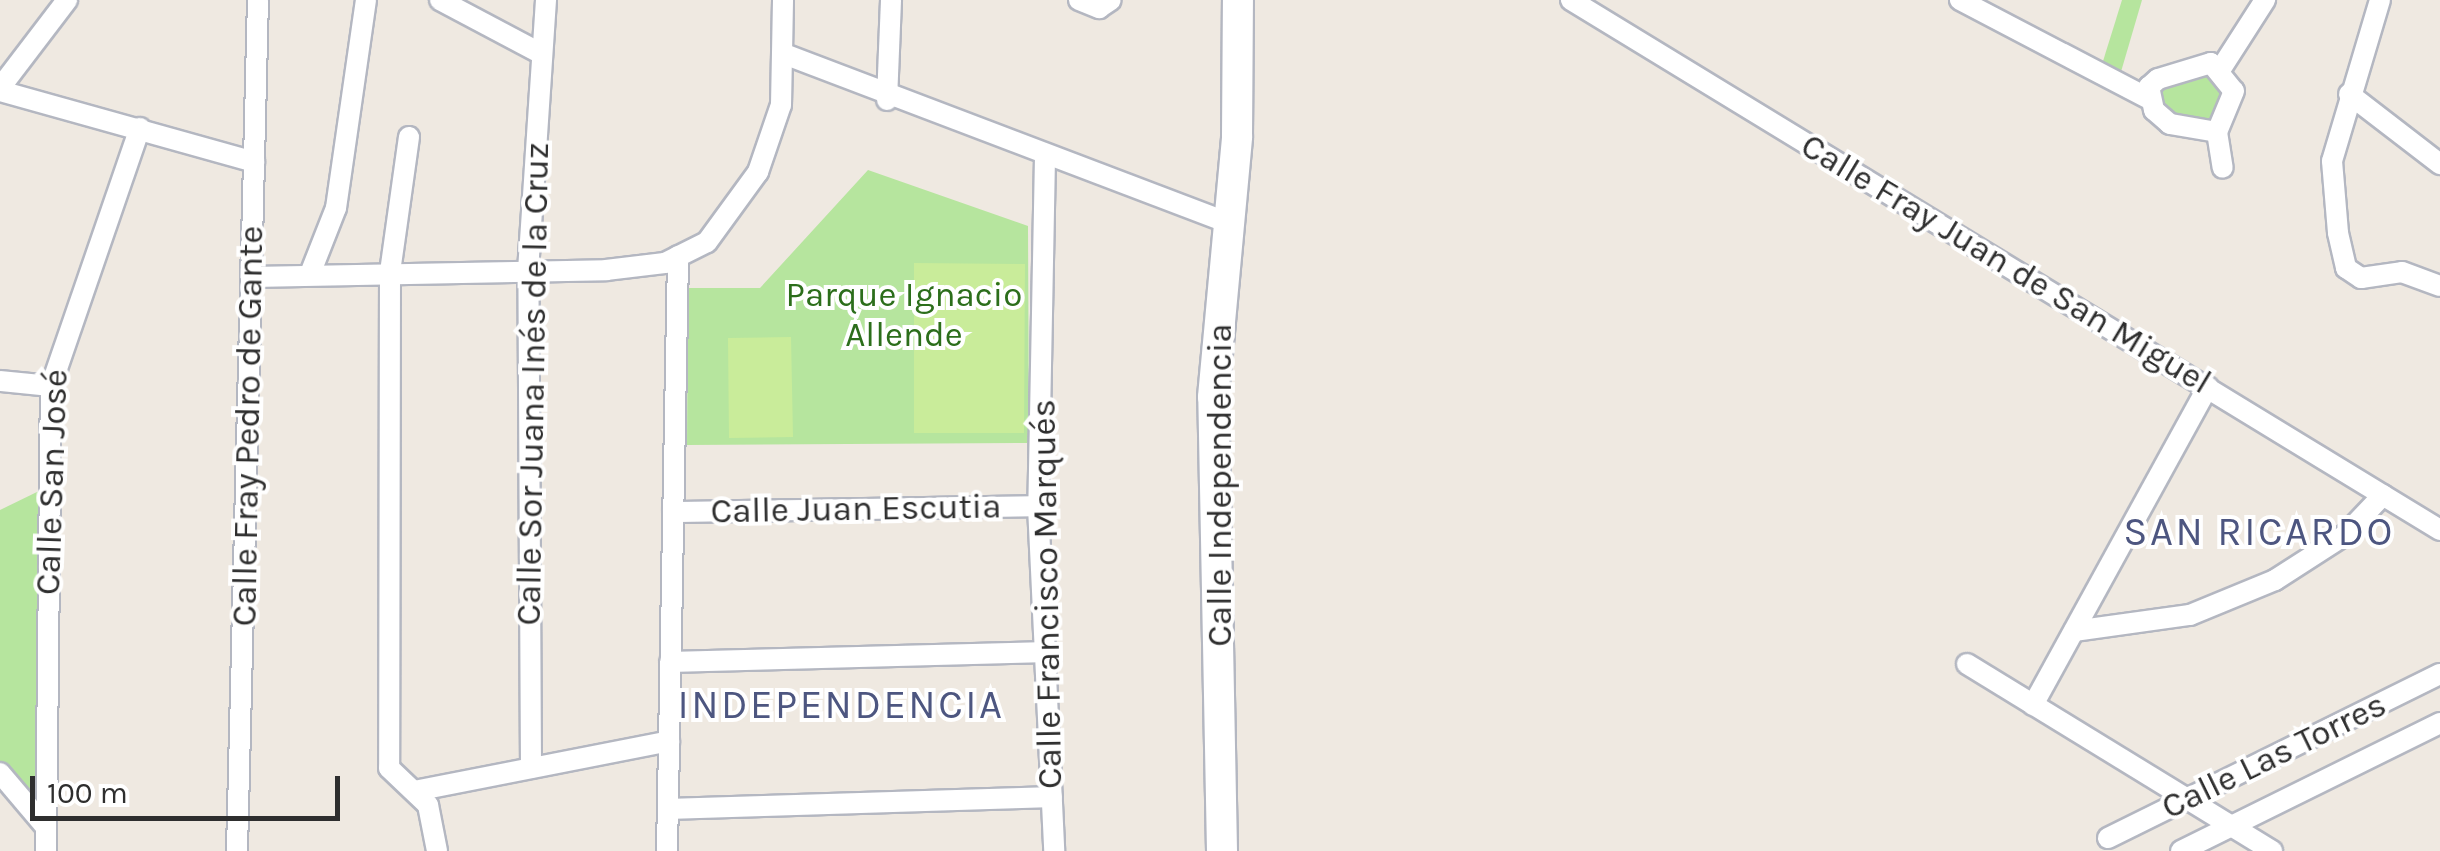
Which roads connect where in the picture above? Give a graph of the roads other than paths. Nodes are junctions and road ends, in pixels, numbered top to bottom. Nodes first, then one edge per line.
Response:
1 (67, 0) edge
2 (258, 0) edge
3 (366, 0) edge
4 (440, 0) edge
5 (546, 0) edge
6 (783, 0) edge
7 (891, 0) edge
8 (1079, 0) edge
9 (1111, 0) edge
10 (1238, 0) edge
11 (1572, 0) edge
12 (1960, 0) edge
13 (2265, 0) edge
14 (2380, 0) edge
15 (540, 53) junction
16 (784, 54) junction
17 (2222, 67) junction
18 (0, 90) edge
19 (2349, 94) junction
20 (2149, 99) junction
21 (888, 100) junction
22 (140, 128) junction
23 (2217, 132) junction
24 (408, 137) dead end
25 (1045, 157) junction
26 (254, 162) junction
27 (2440, 164) edge
28 (2223, 168) dead end
29 (1229, 223) junction
30 (678, 256) junction
31 (528, 271) junction
32 (390, 273) junction
33 (310, 274) junction
34 (252, 277) junction
35 (2440, 286) edge
36 (0, 381) edge
37 (51, 386) junction
38 (2208, 387) junction
39 (2383, 495) junction
40 (1038, 506) junction
41 (673, 512) junction
42 (2440, 530) edge
43 (2074, 631) junction
44 (1048, 652) junction
45 (670, 662) junction
46 (1968, 664) dead end
47 (2440, 674) edge
48 (2034, 705) junction
49 (2440, 723) edge
50 (669, 740) junction
51 (531, 768) junction
52 (0, 773) edge
53 (415, 791) junction
54 (1052, 797) junction
55 (2187, 800) junction
56 (669, 808) junction
57 (45, 826) junction
58 (2231, 826) junction
59 (2108, 838) dead end
60 (46, 851) edge
61 (237, 851) edge
62 (437, 851) edge
63 (668, 851) edge
64 (1054, 851) edge
65 (1222, 851) edge
66 (2180, 851) edge
67 (2272, 851) edge

1 - 18 street
2 - 26 street, Calle Fray Pedro de Gante
3 - 33 street
4 - 15 street
5 - 15 street, Calle Sor Juana Inés de la Cruz
6 - 16 street
7 - 21 street
8 - 9 street
10 - 29 street, Calle Independencia
11 - 38 street, Calle Fray Juan de San Miguel
12 - 20 street
13 - 17 street
14 - 19 street
15 - 31 street, Calle Sor Juana Inés de la Cruz
16 - 21 street
16 - 30 street
17 - 20 street
17 - 23 street
18 - 22 street
19 - 27 street
19 - 35 street
20 - 23 street
21 - 25 street
22 - 26 street
22 - 37 street, Calle San José
23 - 28 street
24 - 32 street
25 - 29 street
25 - 40 street, Calle Francisco Marqués
26 - 34 street, Calle Fray Pedro de Gante
29 - 65 street, Calle Independencia
30 - 31 street
30 - 41 street
31 - 32 street
31 - 51 street, Calle Sor Juana Inés de la Cruz
32 - 33 street
32 - 53 street
33 - 34 street
34 - 61 street, Calle Fray Pedro de Gante
36 - 37 street
37 - 57 street, Calle San José
38 - 39 street, Calle Fray Juan de San Miguel
38 - 43 street
39 - 42 street, Calle Fray Juan de San Miguel
39 - 43 street
40 - 41 street, Calle Juan Escutia
40 - 44 street, Calle Francisco Marqués
41 - 45 street
43 - 48 street
44 - 45 street
44 - 54 street, Calle Francisco Marqués
45 - 50 street
46 - 48 street
47 - 55 street, Calle Las Torres
48 - 55 street
49 - 58 street, Calle Las Torres
50 - 51 street
50 - 56 street
51 - 53 street
52 - 57 street
53 - 62 street
54 - 56 street
54 - 64 street, Calle Francisco Marqués
55 - 58 street
55 - 59 street, Calle Las Torres
56 - 63 street
57 - 60 street, Calle San José
58 - 66 street, Calle Las Torres
58 - 67 street

